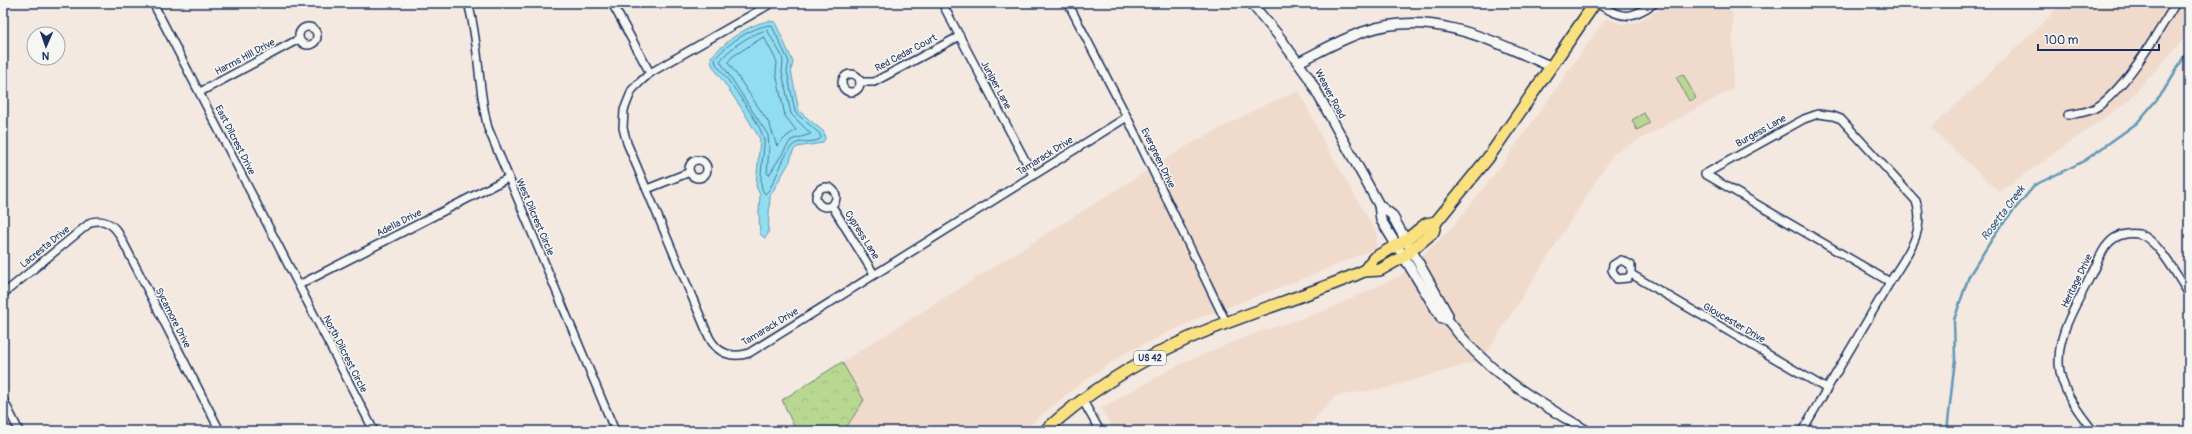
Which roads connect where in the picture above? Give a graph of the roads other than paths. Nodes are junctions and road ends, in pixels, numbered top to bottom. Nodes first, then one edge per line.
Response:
1 (154, 3) edge
2 (468, 3) edge
3 (612, 3) edge
4 (772, 3) edge
5 (942, 3) edge
6 (1068, 3) edge
7 (1251, 3) edge
8 (1595, 3) edge
9 (1655, 3) edge
10 (2176, 3) edge
11 (960, 36) junction
12 (299, 40) dead end
13 (1299, 62) junction
14 (1550, 66) junction
15 (650, 73) junction
16 (860, 82) dead end
17 (200, 92) junction
18 (2068, 115) dead end
19 (1127, 117) junction
20 (690, 172) dead end
21 (1033, 175) junction
22 (508, 178) junction
23 (647, 189) junction
24 (832, 206) dead end
25 (103, 221) joint
26 (1436, 222) junction
27 (1401, 243) junction
28 (1407, 253) junction
29 (1364, 271) junction
30 (874, 274) junction
31 (1631, 274) dead end
32 (1890, 282) junction
33 (299, 285) junction
34 (3, 294) edge
35 (2189, 294) edge
36 (1227, 324) junction
37 (1827, 389) junction
38 (3, 399) edge
39 (1082, 399) junction
40 (19, 431) edge
41 (220, 431) edge
42 (374, 431) edge
43 (615, 431) edge
44 (1045, 431) edge
45 (1100, 431) edge
46 (1587, 431) edge
47 (1802, 431) edge
48 (2094, 431) edge

1 - 17 street, East Dilcrest Drive
2 - 22 street, West Dilcrest Circle
3 - 15 street
4 - 15 street, Tamarack Drive
5 - 11 street, Juniper Lane
6 - 19 street, Evergreen Drive
7 - 13 main road, Weaver Road
8 - 9 street
8 - 14 main road, US 42
10 - 18 street
11 - 16 street, Red Cedar Court
11 - 21 street, Juniper Lane
12 - 17 street, Harms Hill Drive
13 - 14 main road
13 - 27 main road, Weaver Road
14 - 26 main road, US 42
15 - 23 street, Tamarack Drive
17 - 33 street, East Dilcrest Drive
19 - 21 street, Tamarack Drive
19 - 36 street, Evergreen Drive
20 - 23 street
21 - 30 street, Tamarack Drive
22 - 33 street, Adella Drive
22 - 43 street, West Dilcrest Circle
23 - 30 street, Tamarack Drive
24 - 30 street, Cypress Lane
25 - 34 street, Lacresta Drive
25 - 41 street, Sycamore Drive
26 - 27 main road, US 42
26 - 28 main road, US 42
27 - 28 main road, Weaver Road
27 - 29 main road, US 42
28 - 29 main road, US 42
28 - 46 main road, Weaver Road
29 - 36 main road, US 42
31 - 37 street, Gloucester Drive
32 - 32 street, Burgess Lane
32 - 37 street, Burgess Lane
33 - 42 street, North Dilcrest Circle
35 - 48 street, Heritage Drive
36 - 39 main road, US 42
37 - 47 street, Burgess Lane
38 - 40 street
39 - 44 main road, US 42
39 - 45 street

